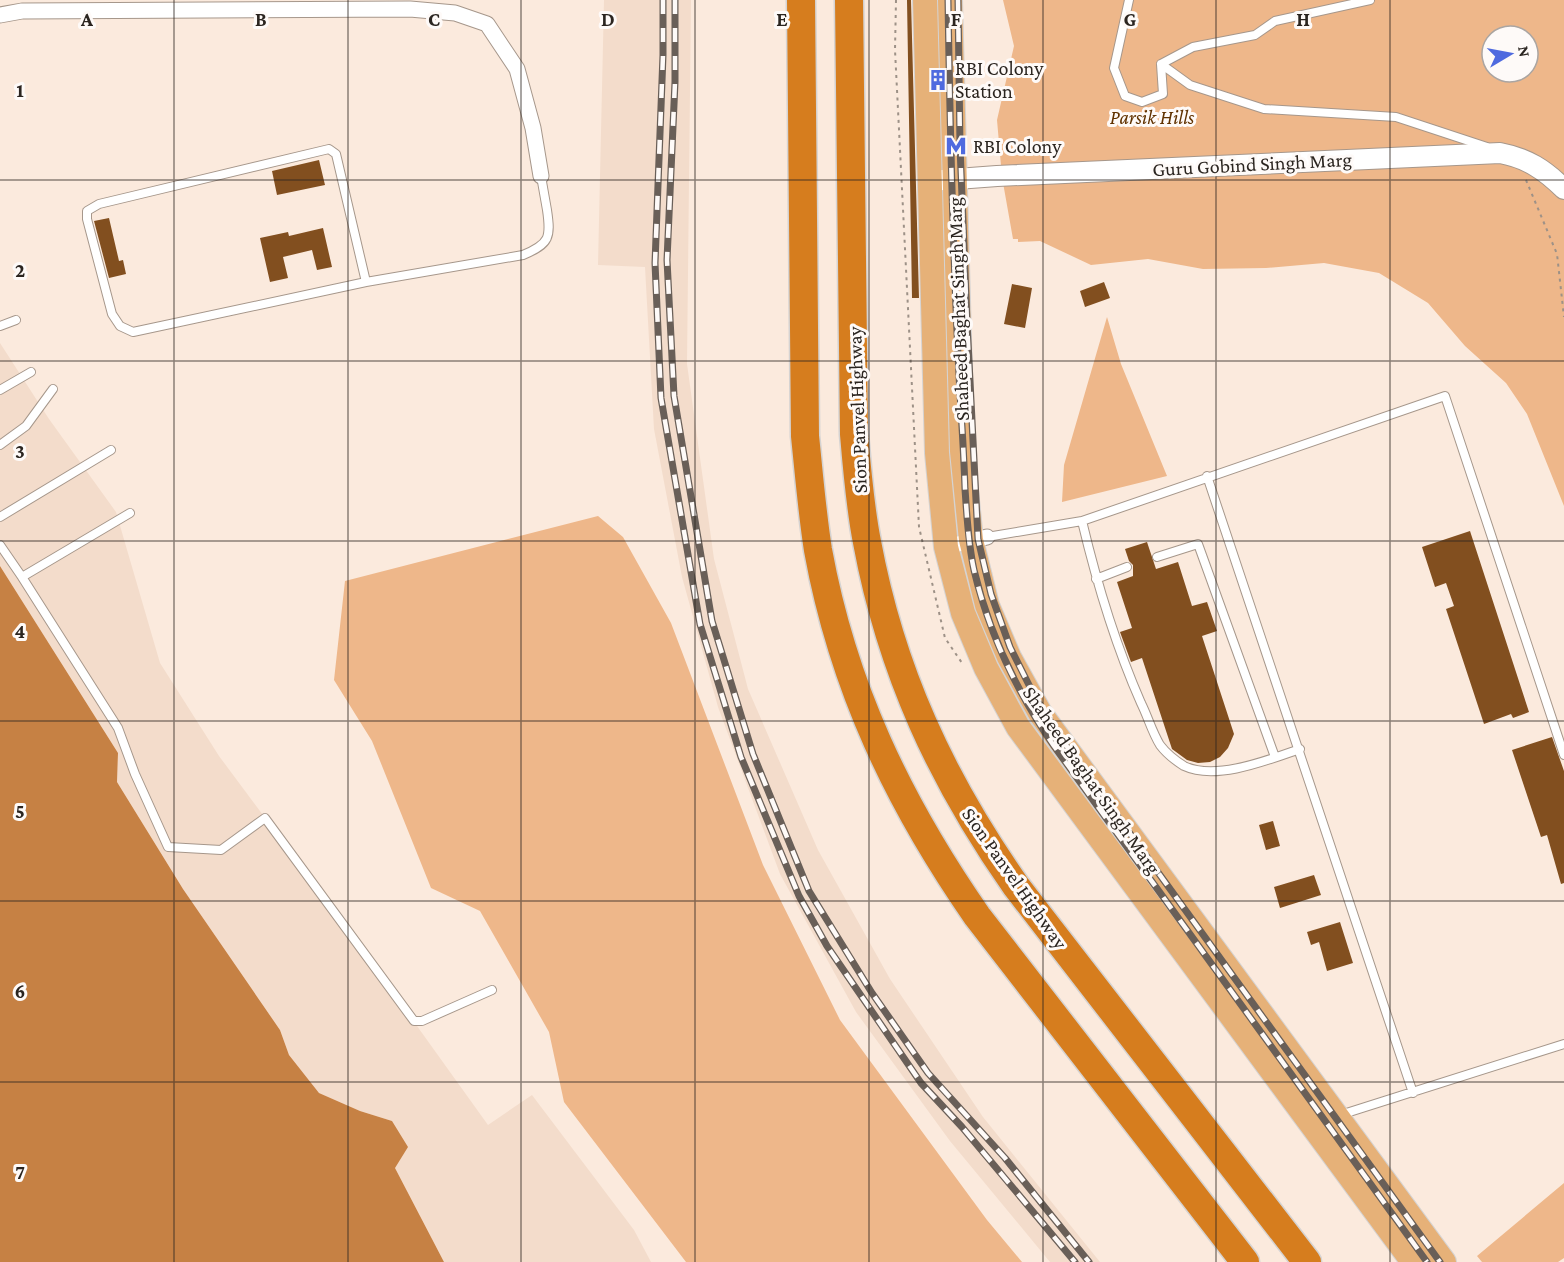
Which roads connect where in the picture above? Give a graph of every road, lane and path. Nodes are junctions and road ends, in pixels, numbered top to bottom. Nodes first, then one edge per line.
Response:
1 (801, 0) edge
2 (849, 0) edge
3 (925, 0) edge
4 (950, 0) edge
5 (1130, 0) edge
6 (1370, 0) edge
7 (0, 15) edge
8 (1161, 64) junction
9 (1516, 156) junction
10 (541, 176) joint
11 (954, 178) junction
12 (930, 181) junction
13 (1564, 189) edge
14 (366, 282) junction
15 (1564, 317) edge
16 (16, 320) dead end
17 (0, 326) edge
18 (31, 372) dead end
19 (53, 388) dead end
20 (0, 390) edge
21 (0, 446) edge
22 (111, 450) dead end
23 (1207, 476) junction
24 (130, 513) dead end
25 (0, 517) edge
26 (1082, 521) junction
27 (979, 538) junction
28 (0, 545) edge
29 (946, 547) junction
30 (1157, 557) dead end
31 (1127, 567) dead end
32 (22, 577) junction
33 (1096, 579) junction
34 (1300, 749) junction
35 (1564, 755) edge
36 (1275, 757) junction
37 (492, 990) dead end
38 (1564, 1044) edge
39 (1413, 1094) junction
40 (1337, 1116) junction
41 (1245, 1262) edge
42 (1307, 1262) edge
43 (1413, 1262) edge
44 (1444, 1262) edge

1 - 41 highway
2 - 42 highway, Sion Panvel Highway
3 - 12 main road, Shaheed Baghat Singh Marg
4 - 11 main road, Shaheed Baghat Singh Marg
5 - 8 lane
6 - 8 lane
7 - 10 street
8 - 9 lane
9 - 11 street, Guru Gobind Singh Marg
9 - 13 street, Guru Gobind Singh Marg
9 - 15 path
10 - 14 lane
11 - 12 street, Guru Gobind Singh Marg
11 - 27 main road, Shaheed Baghat Singh Marg
12 - 29 main road, Shaheed Baghat Singh Marg
14 - 14 lane
16 - 17 lane
18 - 20 lane
19 - 21 lane
22 - 25 lane
23 - 26 lane
23 - 34 lane
23 - 35 lane
24 - 32 lane
26 - 27 lane
26 - 33 lane
27 - 29 street
27 - 40 main road, Shaheed Baghat Singh Marg
28 - 32 lane
29 - 43 main road, Shaheed Baghat Singh Marg
30 - 36 lane
31 - 33 lane
32 - 37 lane
33 - 36 lane
34 - 36 lane
34 - 39 lane
38 - 39 lane
39 - 40 lane
40 - 44 main road, Shaheed Baghat Singh Marg

